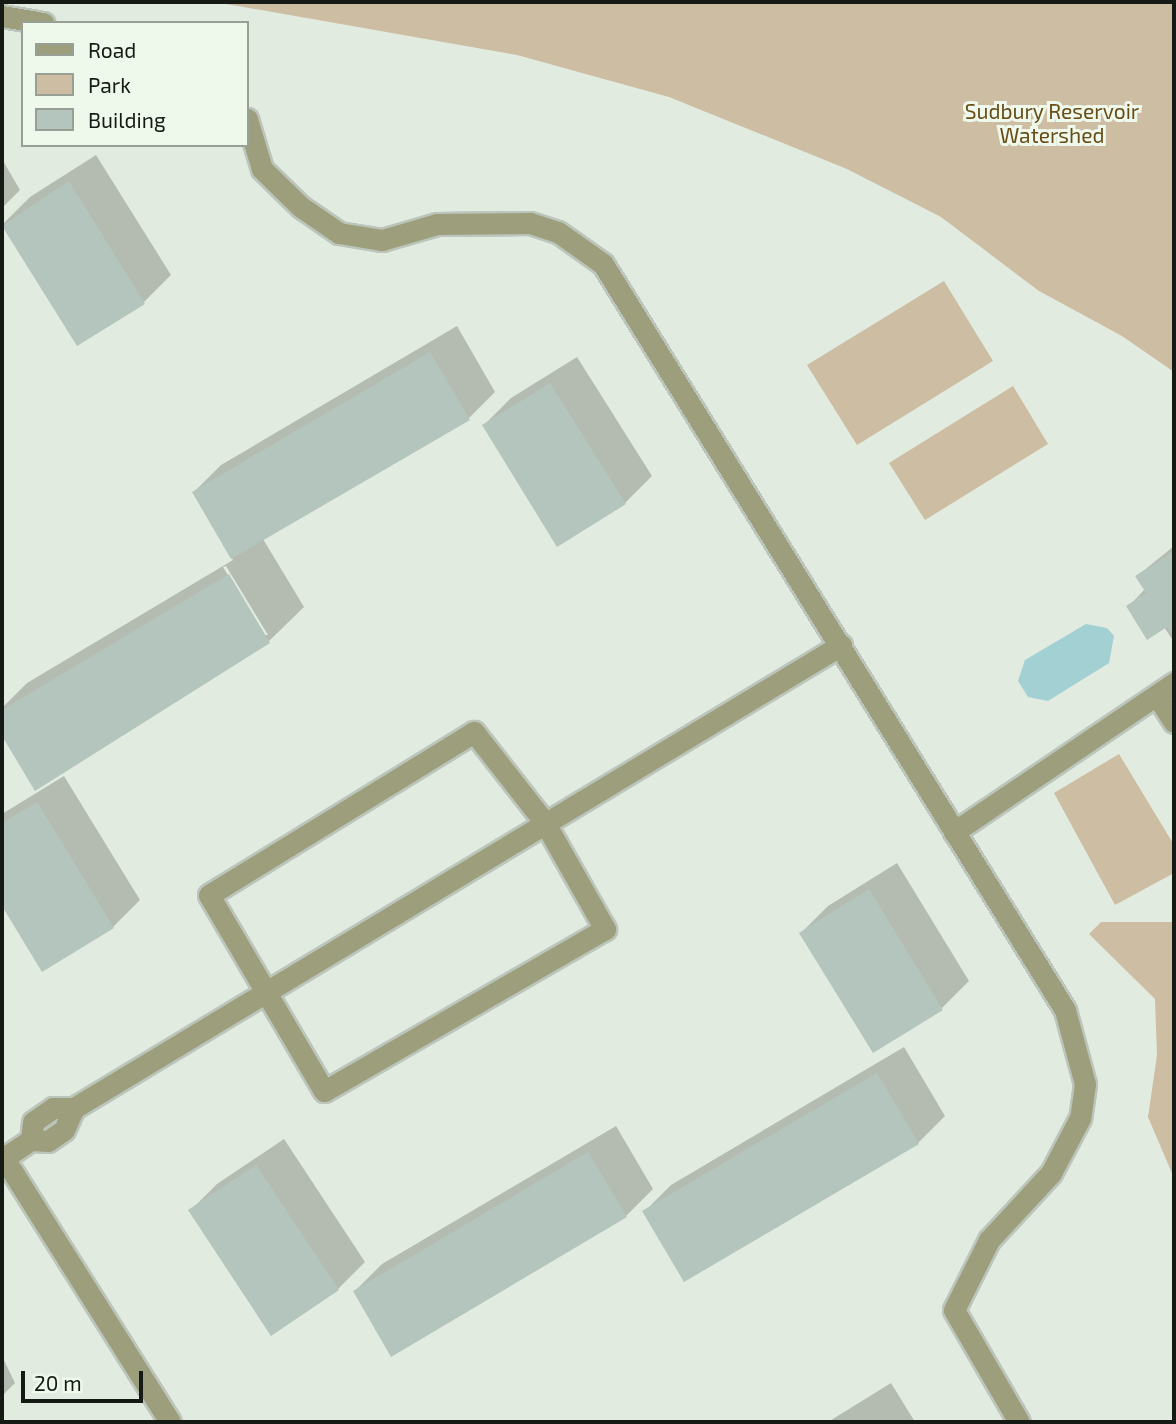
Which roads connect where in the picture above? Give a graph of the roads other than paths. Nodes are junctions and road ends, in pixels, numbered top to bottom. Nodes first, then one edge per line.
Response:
1 (2, 16) edge
2 (31, 21) edge
3 (248, 122) edge
4 (841, 645) junction
5 (1174, 683) edge
6 (1157, 696) junction
7 (1174, 722) edge
8 (545, 824) junction
9 (954, 832) junction
10 (267, 993) junction
11 (3, 1156) edge
12 (170, 1422) edge
13 (1020, 1422) edge

1 - 2 street
3 - 4 street
4 - 8 street
4 - 9 street
5 - 6 street
6 - 7 street
6 - 9 street
8 - 10 street
8 - 10 street
8 - 10 street
9 - 13 street
10 - 11 street
11 - 12 street

